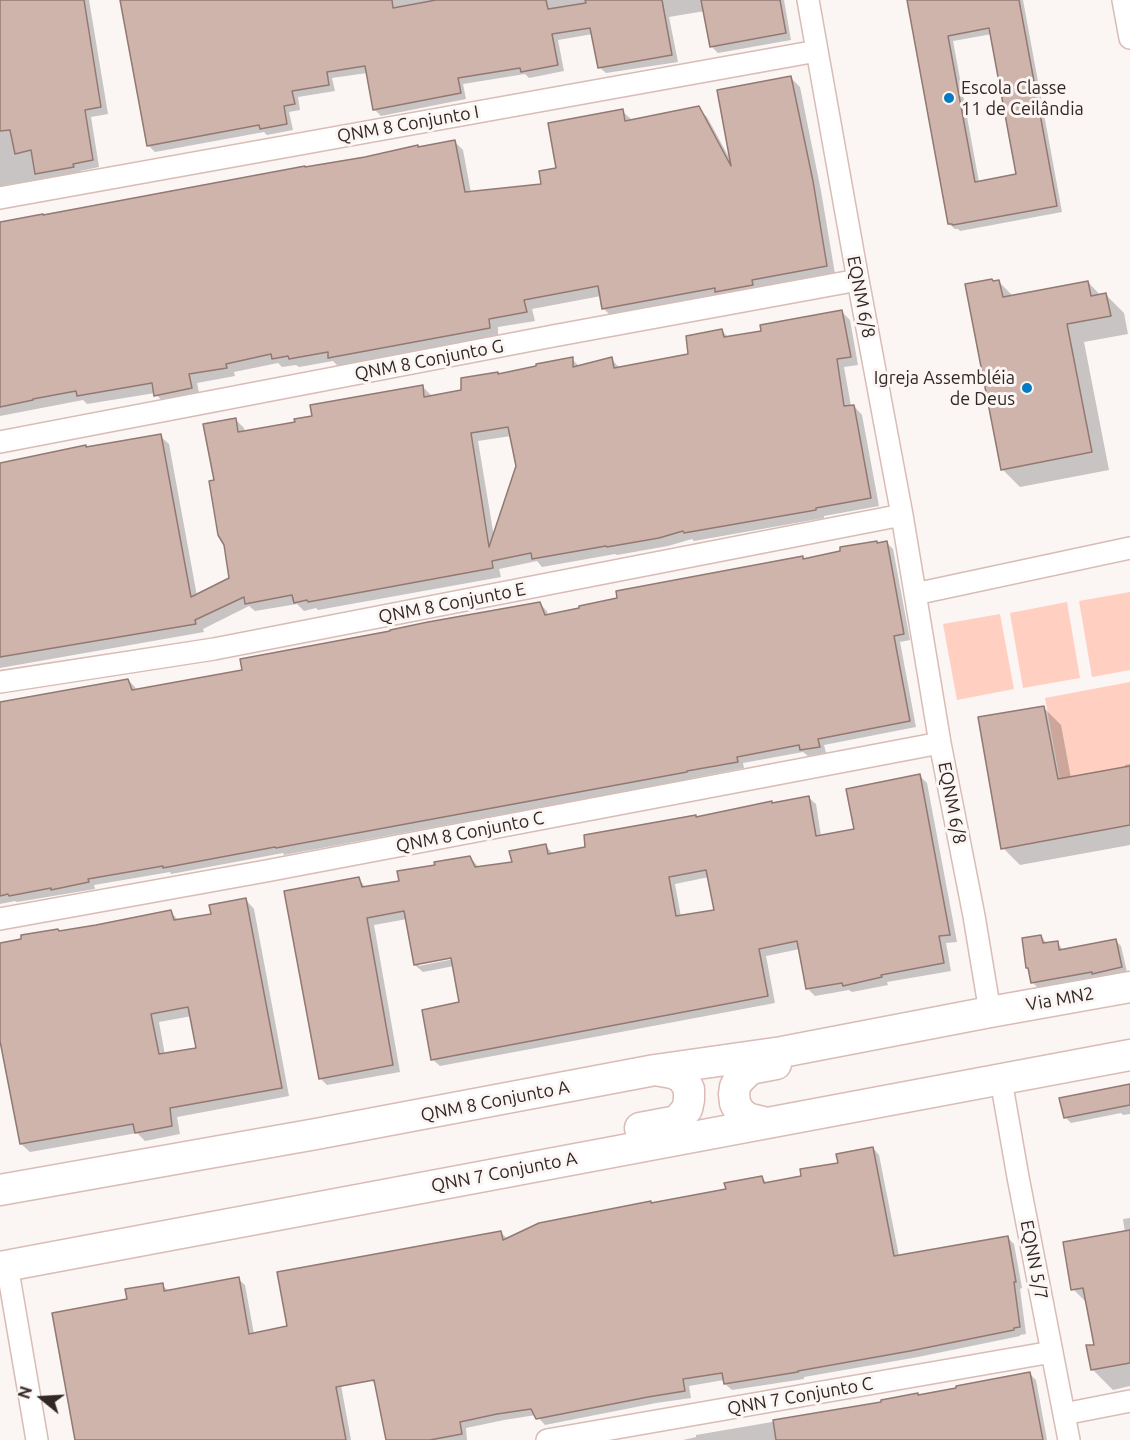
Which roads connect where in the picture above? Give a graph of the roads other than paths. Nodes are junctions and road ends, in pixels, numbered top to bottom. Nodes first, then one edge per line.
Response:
1 (808, 0) edge
2 (1123, 0) edge
3 (1130, 38) edge
4 (817, 51) junction
5 (0, 198) edge
6 (858, 280) junction
7 (0, 442) edge
8 (902, 515) junction
9 (1130, 549) edge
10 (915, 594) junction
11 (0, 682) edge
12 (940, 743) junction
13 (0, 919) edge
14 (1130, 987) edge
15 (1001, 1010) junction
16 (1130, 1055) edge
17 (655, 1070) junction
18 (1001, 1080) junction
19 (767, 1123) junction
20 (0, 1190) edge
21 (356, 1200) junction
22 (4, 1266) edge
23 (1052, 1352) junction
24 (1130, 1401) edge
25 (1064, 1414) junction
26 (37, 1440) edge
27 (547, 1440) edge
28 (1069, 1440) edge

1 - 4 street, EQNM 6/8
2 - 3 street
4 - 5 street, QNM 8 Conjunto I
4 - 6 street, EQNM 6/8
6 - 7 street, QNM 8 Conjunto G
6 - 8 street, EQNM 6/8
8 - 10 street, EQNM 6/8
8 - 11 street, QNM 8 Conjunto E
9 - 10 street
10 - 12 street, EQNM 6/8
12 - 13 street, QNM 8 Conjunto C
12 - 15 street, EQNM 6/8
14 - 15 main road, Via MN2
15 - 17 main road, QNM 8 Conjunto A
15 - 19 main road
16 - 18 main road
17 - 20 main road, QNM 8 Conjunto A
17 - 21 main road
18 - 19 main road, QNN 7 Conjunto A
18 - 23 street, EQNN 5/7
19 - 21 main road, QNN 7 Conjunto A
21 - 22 main road, QNN 7 Conjunto A
22 - 26 street
23 - 25 street, EQNN 5/7
23 - 27 street, QNN 7 Conjunto C
24 - 25 street
25 - 28 street, EQNN 5/7

